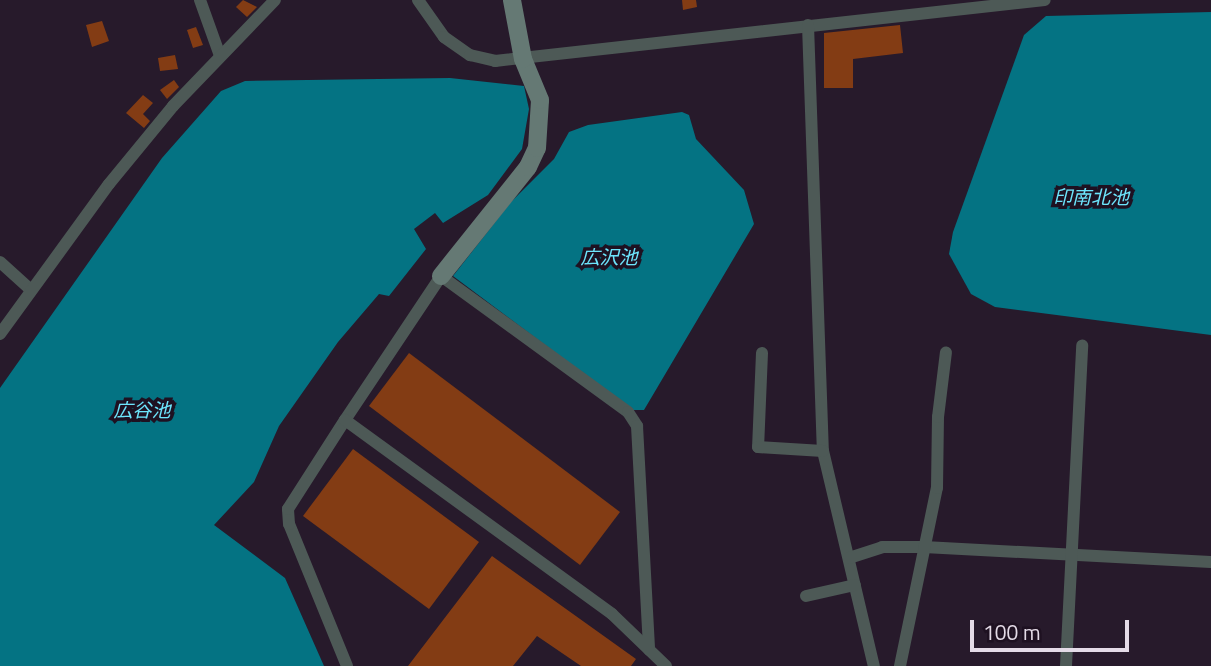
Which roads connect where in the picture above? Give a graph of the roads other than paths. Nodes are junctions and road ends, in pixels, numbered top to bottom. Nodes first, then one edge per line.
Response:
1 (200, 0) edge
2 (275, 0) edge
3 (418, 0) edge
4 (512, 0) edge
5 (1045, 0) edge
6 (1007, 1) edge
7 (808, 26) junction
8 (220, 56) junction
9 (523, 59) junction
10 (0, 262) edge
11 (441, 276) junction
12 (31, 289) junction
13 (0, 334) edge
14 (1082, 345) dead end
15 (946, 352) dead end
16 (762, 354) dead end
17 (345, 420) junction
18 (823, 451) junction
19 (924, 548) junction
20 (1071, 556) junction
21 (849, 558) junction
22 (1211, 562) edge
23 (855, 585) junction
24 (806, 596) dead end
25 (649, 650) junction
26 (346, 666) edge
27 (666, 666) edge
28 (874, 666) edge
29 (900, 666) edge
30 (1066, 666) edge

1 - 8 street
2 - 8 street
3 - 9 street
4 - 9 street
5 - 6 street
6 - 7 street
7 - 9 street
7 - 18 street
8 - 12 street
9 - 11 street
10 - 12 street
11 - 17 street
11 - 25 street
12 - 13 street
14 - 20 street
15 - 19 street
16 - 18 street
17 - 25 street
17 - 26 street
18 - 21 street
19 - 20 street
19 - 21 street
19 - 29 street
20 - 22 street
20 - 30 street
21 - 23 street
23 - 24 street
23 - 28 street
25 - 27 street

